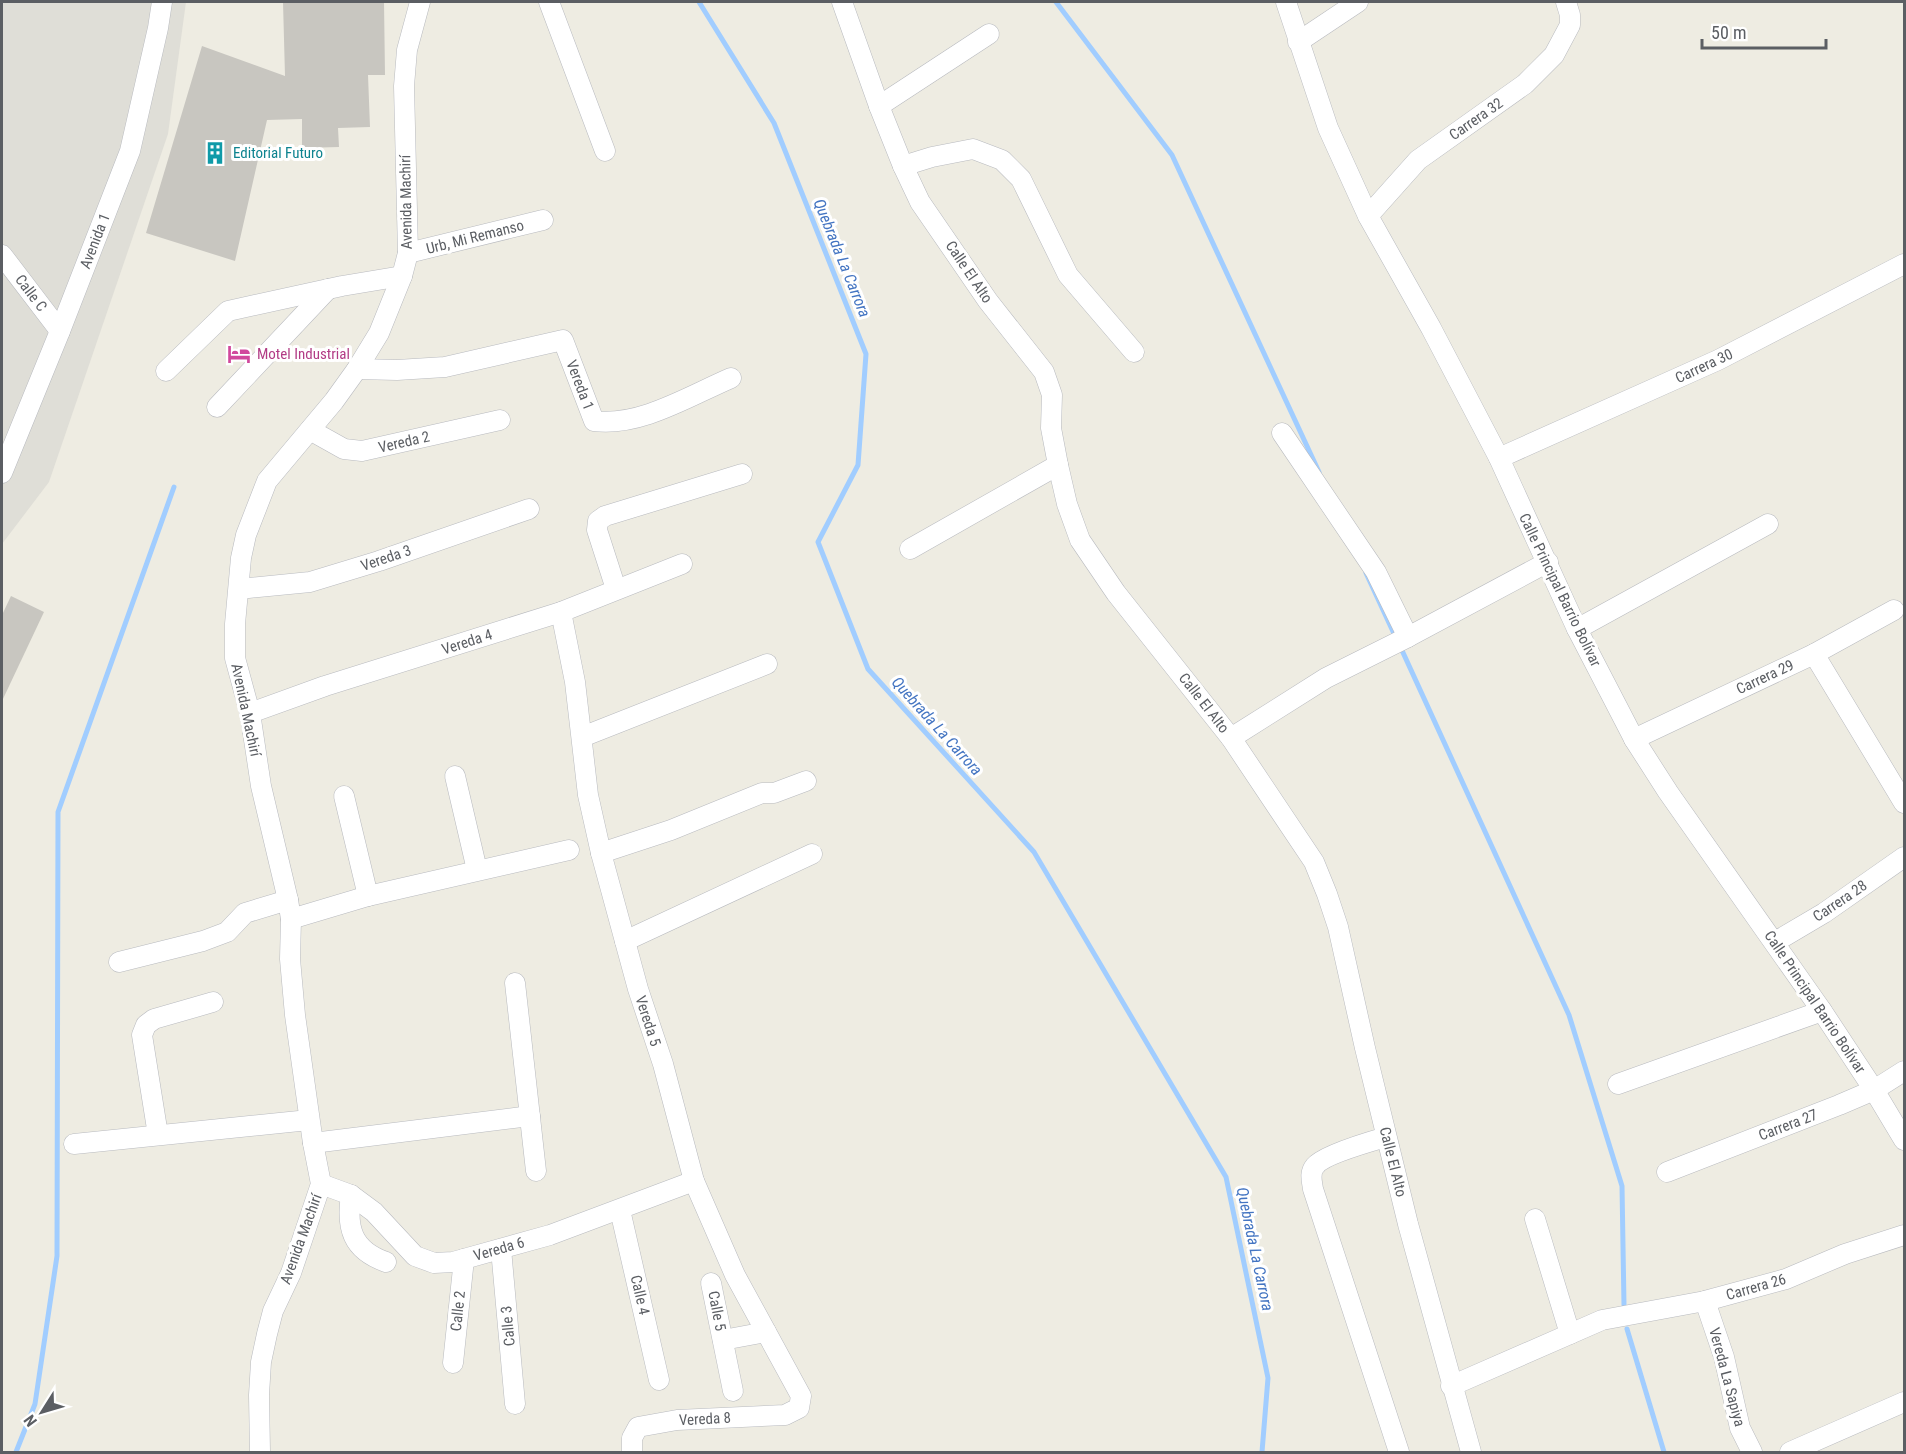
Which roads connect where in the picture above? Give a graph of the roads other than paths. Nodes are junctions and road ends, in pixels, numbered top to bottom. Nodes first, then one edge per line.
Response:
1 (162, 2) edge
2 (420, 2) edge
3 (549, 2) edge
4 (842, 2) edge
5 (1286, 2) edge
6 (1358, 2) edge
7 (1568, 8) edge
8 (989, 34) dead end
9 (1298, 42) junction
10 (879, 106) junction
11 (604, 151) dead end
12 (903, 166) junction
13 (1368, 216) junction
14 (543, 220) dead end
15 (408, 253) junction
16 (2, 255) edge
17 (1905, 264) edge
18 (402, 276) junction
19 (328, 289) junction
20 (60, 332) junction
21 (1134, 352) dead end
22 (357, 369) junction
23 (166, 371) dead end
24 (731, 378) dead end
25 (217, 407) dead end
26 (500, 420) dead end
27 (11, 427) edge
28 (310, 430) junction
29 (1282, 433) dead end
30 (1499, 458) junction
31 (1058, 465) junction
32 (2, 473) edge
33 (742, 474) dead end
34 (529, 509) dead end
35 (1768, 524) dead end
36 (910, 549) dead end
37 (1548, 562) junction
38 (682, 564) dead end
39 (239, 589) junction
40 (616, 589) junction
41 (1893, 610) dead end
42 (561, 612) junction
43 (1578, 629) junction
44 (1408, 637) junction
45 (1814, 654) junction
46 (768, 664) dead end
47 (250, 713) junction
48 (582, 736) junction
49 (1231, 738) junction
50 (1635, 739) junction
51 (454, 776) dead end
52 (806, 781) dead end
53 (344, 796) dead end
54 (1905, 803) edge
55 (569, 850) dead end
56 (601, 853) junction
57 (812, 854) dead end
58 (1905, 858) edge
59 (477, 870) junction
60 (368, 896) junction
61 (290, 909) junction
62 (625, 941) junction
63 (1775, 942) junction
64 (119, 962) dead end
65 (515, 983) dead end
66 (213, 1002) dead end
67 (1822, 1011) junction
68 (1905, 1071) edge
69 (1618, 1084) dead end
70 (1874, 1090) junction
71 (530, 1116) junction
72 (309, 1120) junction
73 (158, 1135) junction
74 (1386, 1137) junction
75 (1905, 1140) edge
76 (313, 1143) junction
77 (74, 1144) dead end
78 (536, 1171) dead end
79 (1667, 1172) dead end
80 (694, 1181) junction
81 (321, 1184) junction
82 (351, 1195) junction
83 (620, 1210) junction
84 (1535, 1219) dead end
85 (1905, 1235) edge
86 (501, 1249) junction
87 (464, 1259) junction
88 (386, 1262) dead end
89 (711, 1283) dead end
90 (1705, 1301) junction
91 (766, 1332) junction
92 (1570, 1334) junction
93 (723, 1340) junction
94 (453, 1363) dead end
95 (659, 1380) dead end
96 (1451, 1386) junction
97 (733, 1391) dead end
98 (1905, 1402) edge
99 (515, 1404) dead end
100 (799, 1408) joint
101 (260, 1452) edge
102 (632, 1452) edge
103 (1399, 1452) edge
104 (1471, 1452) edge
105 (1752, 1452) edge
106 (1790, 1452) edge

1 - 20 street, Avenida 1
2 - 15 street, Avenida Machirí
3 - 11 street
4 - 10 street, Calle El Alto
5 - 9 street, Calle Principal Barrio Bolívar
6 - 9 street
7 - 13 street, Carrera 32
8 - 10 street
9 - 13 street, Calle Principal Barrio Bolívar
10 - 12 street, Calle El Alto
12 - 21 street
12 - 31 street, Calle El Alto
13 - 30 street, Calle Principal Barrio Bolívar
14 - 15 street, Urb, Mi Remanso
15 - 18 street, Avenida Machirí
16 - 20 street, Calle C
17 - 30 street, Carrera 30
18 - 19 street
18 - 22 street, Avenida Machirí
19 - 23 street
19 - 25 street
20 - 27 street, Avenida 1
22 - 24 street, Vereda 1
22 - 28 street, Avenida Machirí
26 - 28 street, Vereda 2
27 - 32 street, Avenida 1
28 - 39 street, Avenida Machirí
29 - 44 street
30 - 37 street, Calle Principal Barrio Bolívar
31 - 36 street
31 - 49 street, Calle El Alto
33 - 40 street
34 - 39 street, Vereda 3
35 - 43 street
37 - 43 street, Calle Principal Barrio Bolívar
37 - 44 street
38 - 40 street, Vereda 4
39 - 47 street, Avenida Machirí
40 - 42 street, Vereda 4
41 - 45 street, Carrera 29
42 - 47 street, Vereda 4
42 - 48 street, Vereda 5
43 - 50 street, Calle Principal Barrio Bolívar
44 - 49 street
45 - 50 street, Carrera 29
45 - 54 street
46 - 48 street
47 - 61 street, Avenida Machirí
48 - 56 street, Vereda 5
49 - 74 street, Calle El Alto
50 - 63 street, Calle Principal Barrio Bolívar
51 - 59 street
52 - 56 street
53 - 60 street
55 - 59 street
56 - 62 street, Vereda 5
57 - 62 street
58 - 63 street, Carrera 28
59 - 60 street
60 - 61 street
61 - 64 street
61 - 72 street, Avenida Machirí
62 - 80 street, Vereda 5
63 - 67 street, Calle Principal Barrio Bolívar
65 - 71 street
66 - 73 street
67 - 69 street
67 - 70 street, Calle Principal Barrio Bolívar
68 - 70 street, Carrera 27
70 - 75 street, Calle Principal Barrio Bolívar
70 - 79 street, Carrera 27
71 - 76 street
71 - 78 street
72 - 73 street
72 - 76 street, Avenida Machirí
73 - 77 street
74 - 96 street, Calle El Alto
74 - 103 street
76 - 81 street, Avenida Machirí
80 - 83 street, Vereda 6
80 - 91 street, Vereda 5
81 - 82 street, Vereda 6
81 - 101 street, Avenida Machirí
82 - 87 street, Vereda 6
82 - 88 street
83 - 86 street, Vereda 6
83 - 95 street, Calle 4
84 - 92 street
85 - 90 street, Carrera 26
86 - 87 street, Vereda 6
86 - 99 street, Calle 3
87 - 94 street, Calle 2
89 - 93 street, Calle 5
90 - 92 street, Carrera 26
90 - 105 street, Vereda La Sapiya
91 - 93 street, Calle 5
91 - 100 street, Vereda 5
92 - 96 street, Carrera 26
93 - 97 street, Calle 5
96 - 104 street, Calle El Alto
98 - 106 street
100 - 102 street, Vereda 8

